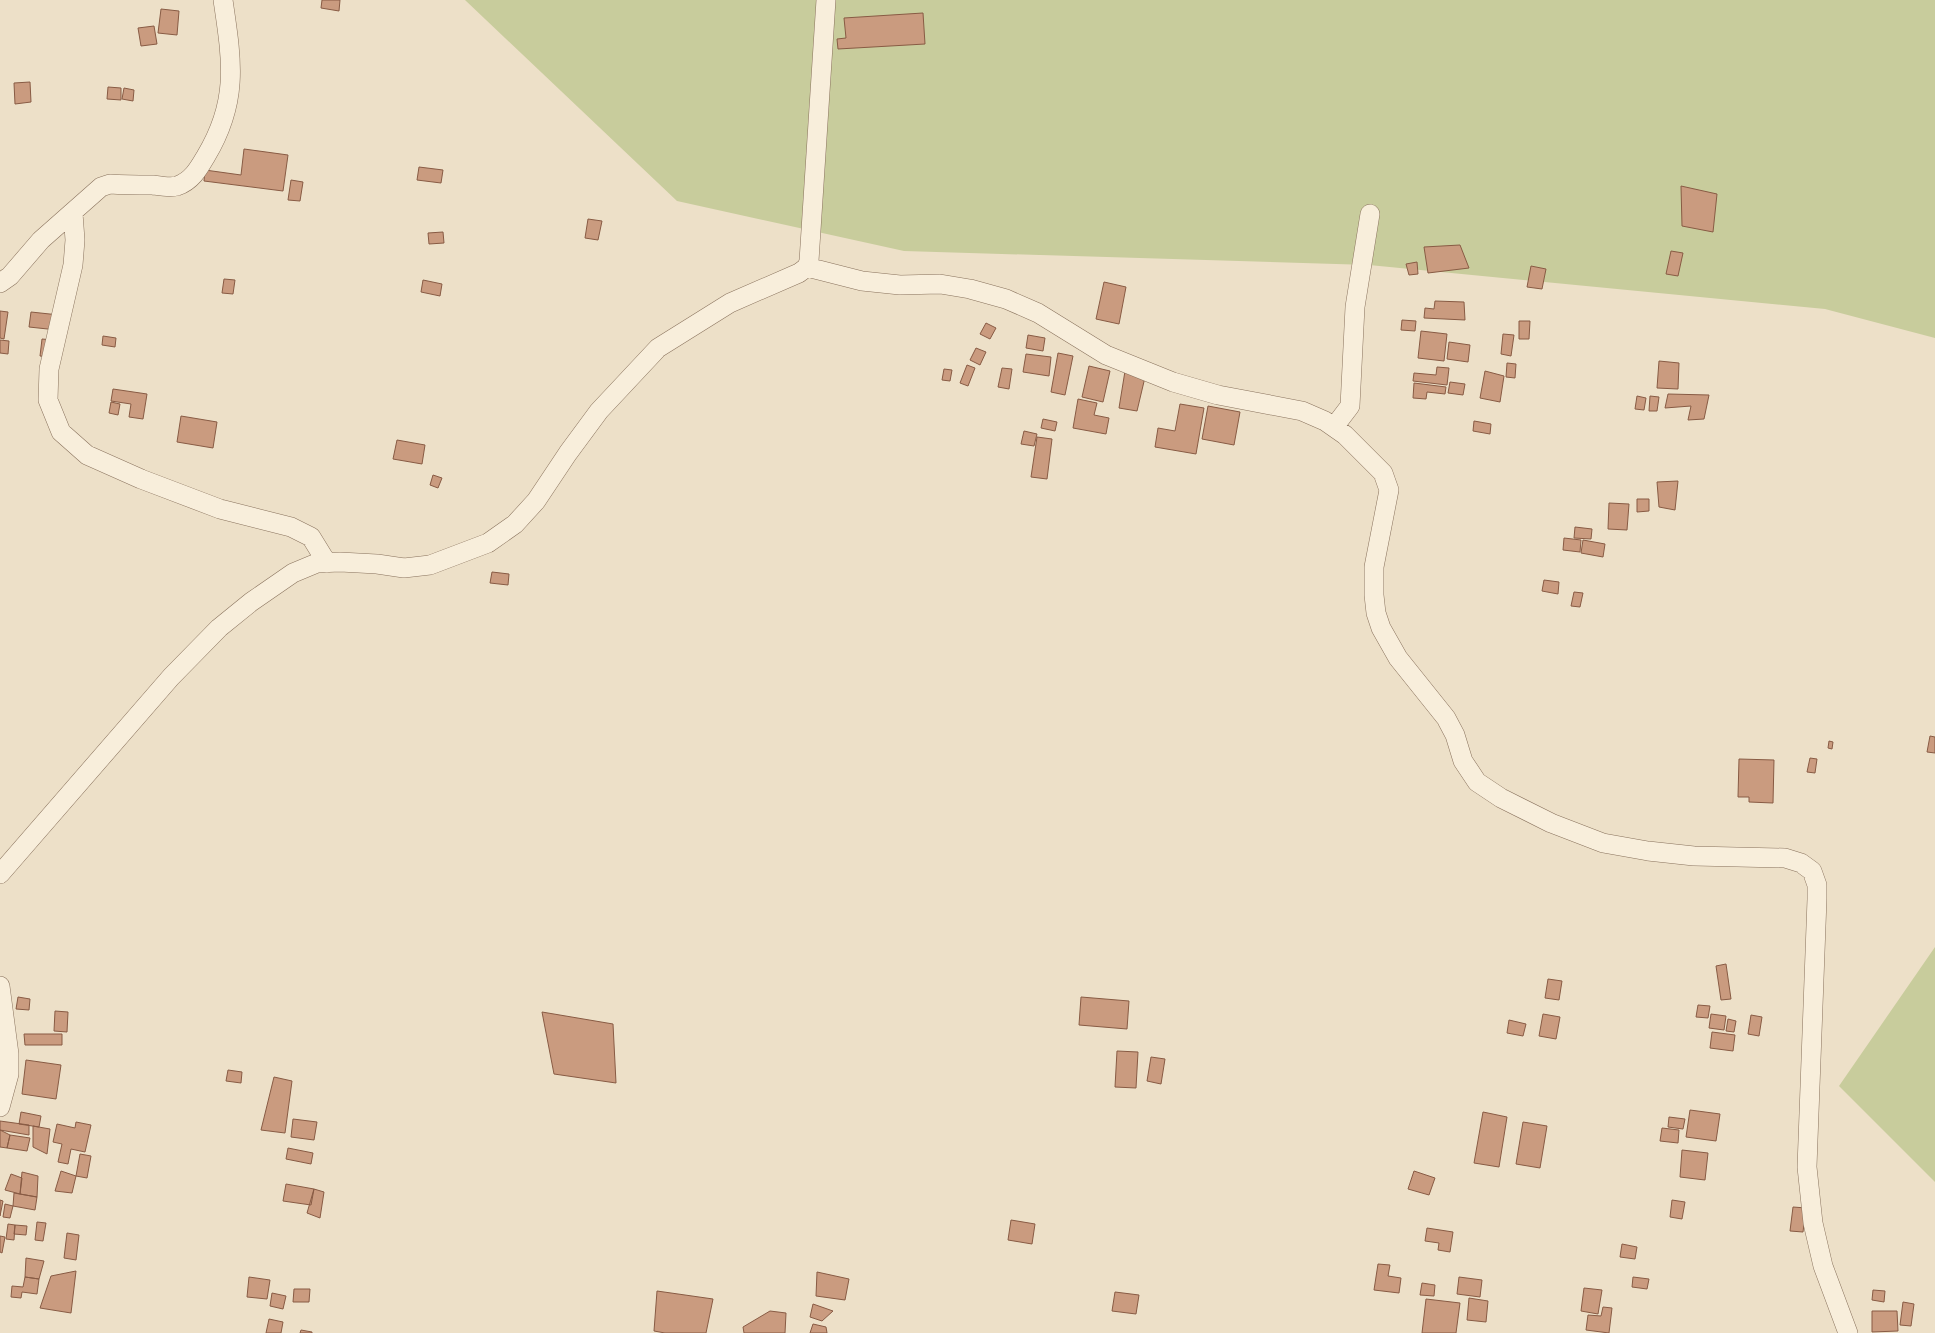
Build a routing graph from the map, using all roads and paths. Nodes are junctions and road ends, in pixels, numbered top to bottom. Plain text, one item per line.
1 (222, 0) edge
2 (826, 0) edge
3 (72, 213) junction
4 (1370, 214) dead end
5 (807, 267) junction
6 (0, 283) edge
7 (1334, 428) junction
8 (327, 563) junction
9 (0, 874) edge
10 (0, 986) edge
11 (0, 1107) edge
12 (1848, 1333) edge

1 - 3 street
2 - 5 street
3 - 6 street
3 - 8 street
4 - 7 street
5 - 7 street
5 - 8 street
7 - 12 street
8 - 9 street
10 - 11 street

